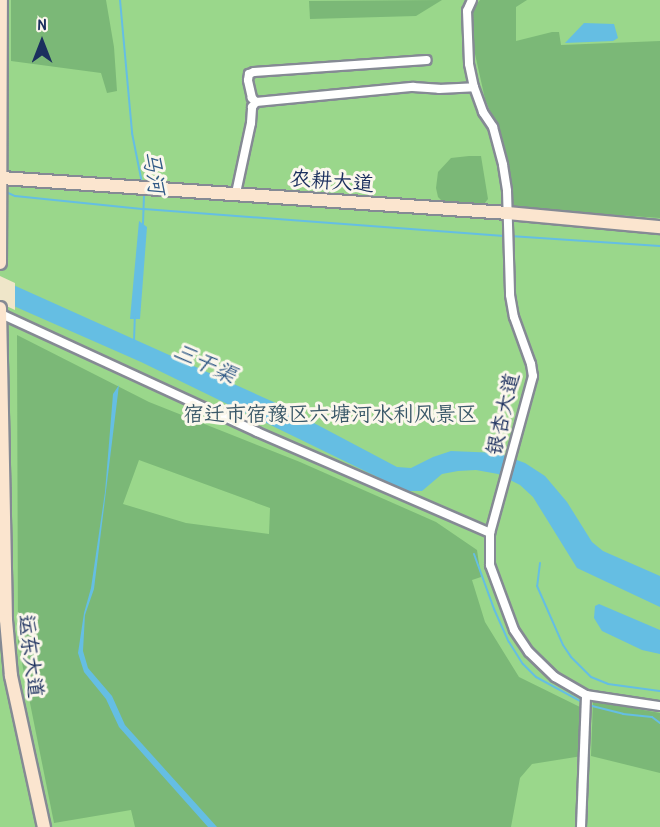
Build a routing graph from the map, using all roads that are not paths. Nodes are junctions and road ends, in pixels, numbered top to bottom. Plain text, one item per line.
1 (1, 0) edge
2 (472, 0) edge
3 (427, 60) dead end
4 (474, 87) junction
5 (256, 102) junction
6 (1, 178) edge
7 (236, 193) junction
8 (508, 213) junction
9 (660, 227) edge
10 (0, 263) edge
11 (0, 308) edge
12 (0, 313) edge
13 (490, 533) junction
14 (0, 620) edge
15 (586, 695) junction
16 (660, 706) edge
17 (38, 827) edge
18 (44, 827) edge
19 (581, 827) edge

1 - 6 main road
2 - 4 street, 银杏大道
3 - 5 street
4 - 5 street
4 - 8 street, 银杏大道
5 - 7 street
6 - 7 main road, 农耕大道
6 - 10 main road
7 - 8 main road, 农耕大道
8 - 9 main road, 农耕大道
8 - 13 street, 银杏大道
11 - 12 main road, 运东大道
12 - 13 street
12 - 18 main road, 运东大道
13 - 15 street, 银杏大道
14 - 17 main road, 运东大道
15 - 16 street, 银杏大道
15 - 19 street

